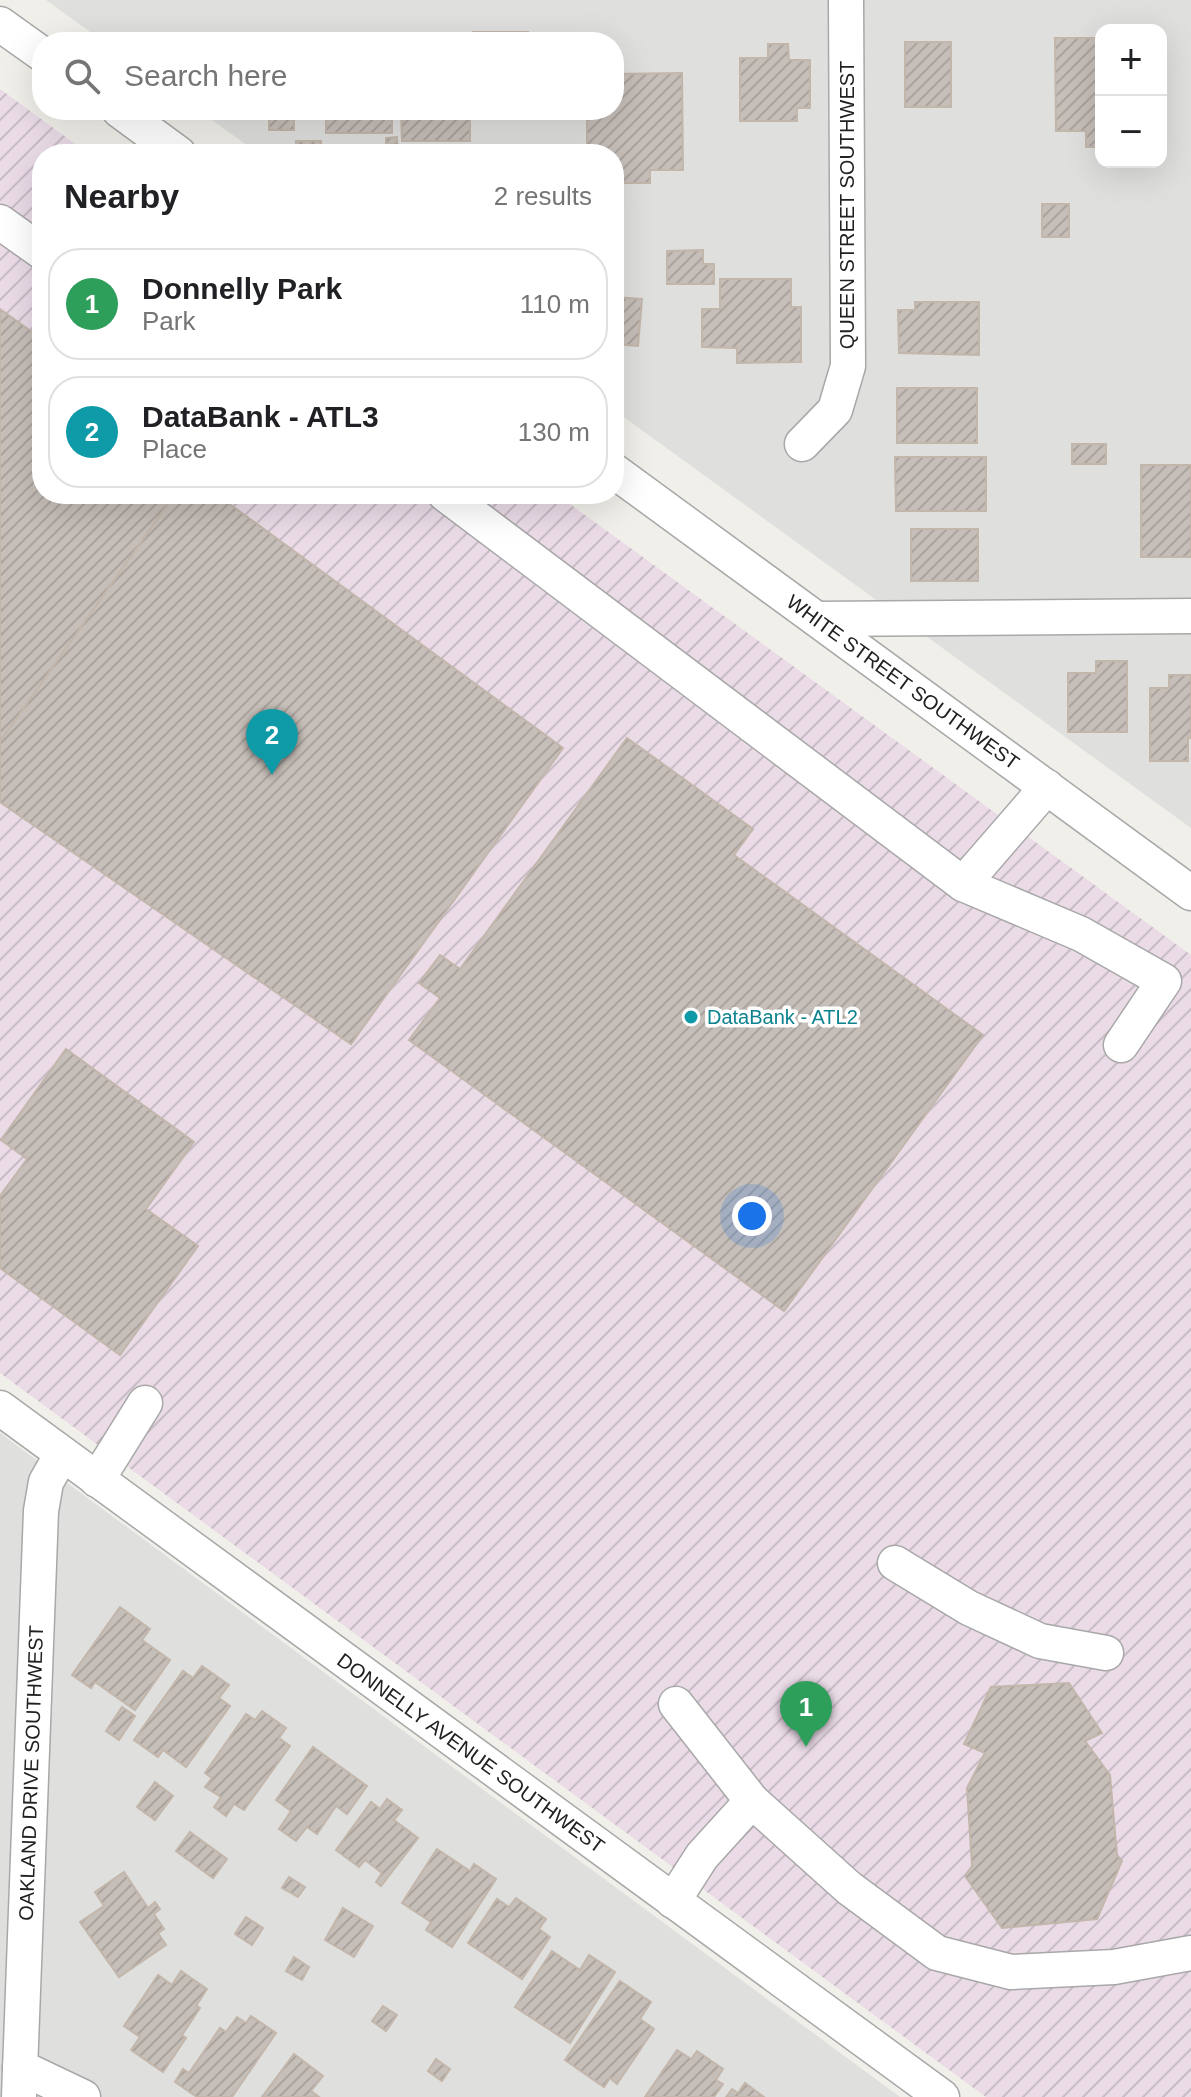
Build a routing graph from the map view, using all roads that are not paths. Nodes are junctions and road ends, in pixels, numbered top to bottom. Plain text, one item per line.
1 (846, 0) edge
2 (0, 24) edge
3 (32, 47) edge
4 (133, 120) edge
5 (165, 144) edge
6 (0, 222) edge
7 (32, 245) edge
8 (802, 444) dead end
9 (624, 478) edge
10 (458, 504) edge
11 (1191, 616) edge
12 (817, 619) junction
13 (1047, 787) junction
14 (963, 884) junction
15 (1191, 893) edge
16 (1121, 1045) dead end
17 (145, 1403) dead end
18 (0, 1408) edge
19 (14, 1429) edge
20 (62, 1454) junction
21 (97, 1480) junction
22 (895, 1563) dead end
23 (1106, 1653) dead end
24 (676, 1704) dead end
25 (752, 1801) junction
26 (673, 1901) junction
27 (1191, 1953) edge
28 (19, 2082) edge
29 (83, 2097) edge
30 (942, 2097) edge

1 - 8 street, QUEEN STREET SOUTHWEST
2 - 3 street
4 - 5 street
6 - 7 street
9 - 12 street, WHITE STREET SOUTHWEST
10 - 14 street
11 - 12 street
12 - 13 street, WHITE STREET SOUTHWEST
13 - 14 street
13 - 15 street, WHITE STREET SOUTHWEST
14 - 16 street
17 - 21 street
18 - 19 street, DONNELLY AVENUE SOUTHWEST
19 - 20 street, DONNELLY AVENUE SOUTHWEST
20 - 21 street, DONNELLY AVENUE SOUTHWEST
20 - 28 street, OAKLAND DRIVE SOUTHWEST
21 - 26 street, DONNELLY AVENUE SOUTHWEST
22 - 23 street
24 - 25 street
25 - 26 street
25 - 27 street
26 - 30 street, DONNELLY AVENUE SOUTHWEST
28 - 29 street

